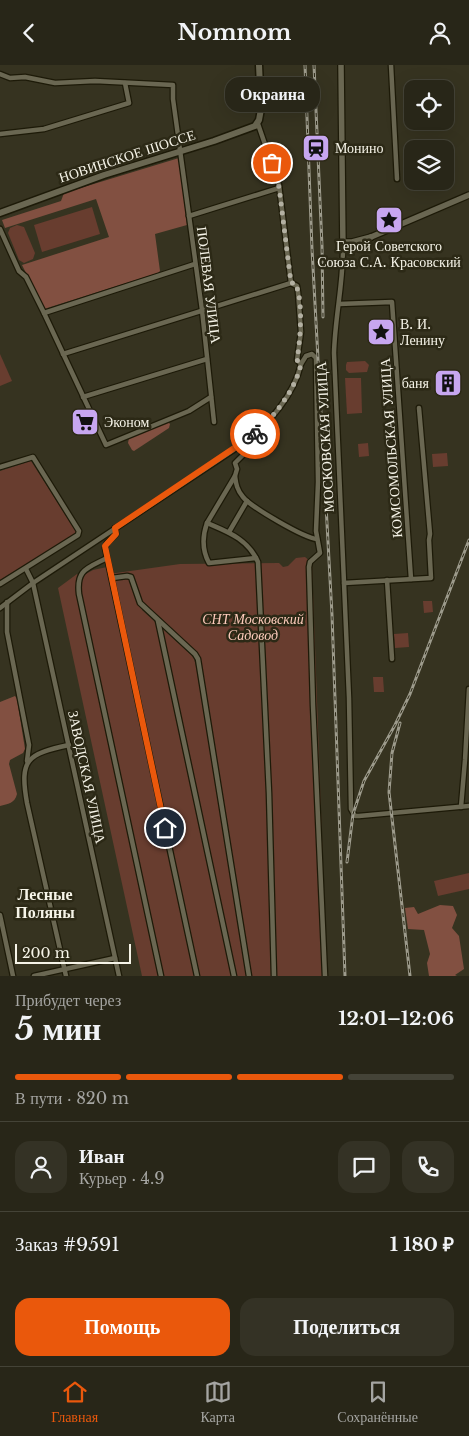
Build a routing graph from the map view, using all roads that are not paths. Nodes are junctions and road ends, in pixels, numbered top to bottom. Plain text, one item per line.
1 (259, 65) edge
2 (341, 65) edge
3 (391, 65) edge
4 (0, 74) edge
5 (125, 83) junction
6 (259, 124) junction
7 (0, 134) edge
8 (181, 151) junction
9 (397, 179) dead end
10 (279, 187) junction
11 (469, 195) edge
12 (0, 213) edge
13 (189, 216) junction
14 (0, 229) edge
15 (371, 237) junction
16 (342, 242) junction
17 (343, 249) junction
18 (195, 264) junction
19 (291, 283) junction
20 (339, 304) junction
21 (202, 310) junction
22 (44, 313) junction
23 (300, 342) junction
24 (64, 354) junction
25 (308, 355) junction
26 (207, 359) junction
27 (300, 362) junction
28 (83, 397) junction
29 (211, 397) junction
30 (419, 408) dead end
31 (214, 422) dead end
32 (252, 436) junction
33 (0, 467) edge
34 (235, 475) junction
35 (247, 501) junction
36 (207, 523) junction
37 (115, 528) junction
38 (229, 533) junction
39 (317, 539) junction
40 (256, 557) junction
41 (107, 558) junction
42 (26, 569) junction
43 (112, 578) junction
44 (411, 579) junction
45 (388, 580) junction
46 (34, 583) junction
47 (344, 583) junction
48 (0, 584) edge
49 (7, 602) junction
50 (0, 608) edge
51 (158, 621) junction
52 (392, 659) dead end
53 (469, 689) edge
54 (69, 745) junction
55 (26, 765) junction
56 (469, 806) edge
57 (461, 807) junction
58 (0, 915) edge
59 (116, 958) junction
60 (64, 969) junction
61 (13, 976) edge
62 (34, 976) edge
63 (66, 976) edge
64 (119, 976) edge
65 (161, 976) edge
66 (197, 976) edge
67 (234, 976) edge
68 (248, 976) edge
69 (274, 976) edge
70 (324, 976) edge

1 - 6 main road
2 - 16 street, МОСКОВСКАЯ УЛИЦА
3 - 9 street
4 - 5 street
5 - 7 street
5 - 8 street, ПОЛЕВАЯ УЛИЦА
6 - 8 main road, НОВИНСКОЕ ШОССЕ
6 - 10 street
8 - 12 main road, НОВИНСКОЕ ШОССЕ
8 - 13 street, ПОЛЕВАЯ УЛИЦА
10 - 13 street
10 - 19 street
11 - 15 street
13 - 18 street, ПОЛЕВАЯ УЛИЦА
14 - 22 street
15 - 16 street
15 - 17 street
16 - 17 street, МОСКОВСКАЯ УЛИЦА
17 - 20 street, МОСКОВСКАЯ УЛИЦА
18 - 21 street, ПОЛЕВАЯ УЛИЦА
18 - 22 street
19 - 21 street
19 - 23 street
20 - 44 street, КОМСОМОЛЬСКАЯ УЛИЦА
20 - 47 street, МОСКОВСКАЯ УЛИЦА
21 - 24 street
21 - 26 street, ПОЛЕВАЯ УЛИЦА
22 - 24 street
23 - 25 street
23 - 27 street
24 - 28 street
25 - 27 street
25 - 39 street
26 - 28 street
26 - 29 street, ПОЛЕВАЯ УЛИЦА
27 - 32 street
28 - 29 street
29 - 31 street, ПОЛЕВАЯ УЛИЦА
30 - 44 street
32 - 34 street
32 - 37 street
33 - 42 street
34 - 35 street
34 - 36 street
35 - 38 street
35 - 39 street
36 - 38 street
36 - 40 street
37 - 41 street
37 - 46 street
38 - 40 street
39 - 70 street
40 - 69 street
41 - 43 street
41 - 65 street
42 - 46 street, ЗАВОДСКАЯ УЛИЦА
42 - 48 street
43 - 51 street
43 - 66 street
44 - 45 street
45 - 47 street
45 - 52 street
46 - 49 street
46 - 54 street, ЗАВОДСКАЯ УЛИЦА
47 - 57 street, МОСКОВСКАЯ УЛИЦА
49 - 50 street
49 - 55 street
51 - 67 street
51 - 68 street
53 - 57 street
54 - 55 street
54 - 59 street, ЗАВОДСКАЯ УЛИЦА
55 - 60 street
56 - 57 street
58 - 61 street
59 - 60 street
59 - 64 street, ЗАВОДСКАЯ УЛИЦА
60 - 62 street
60 - 63 street

